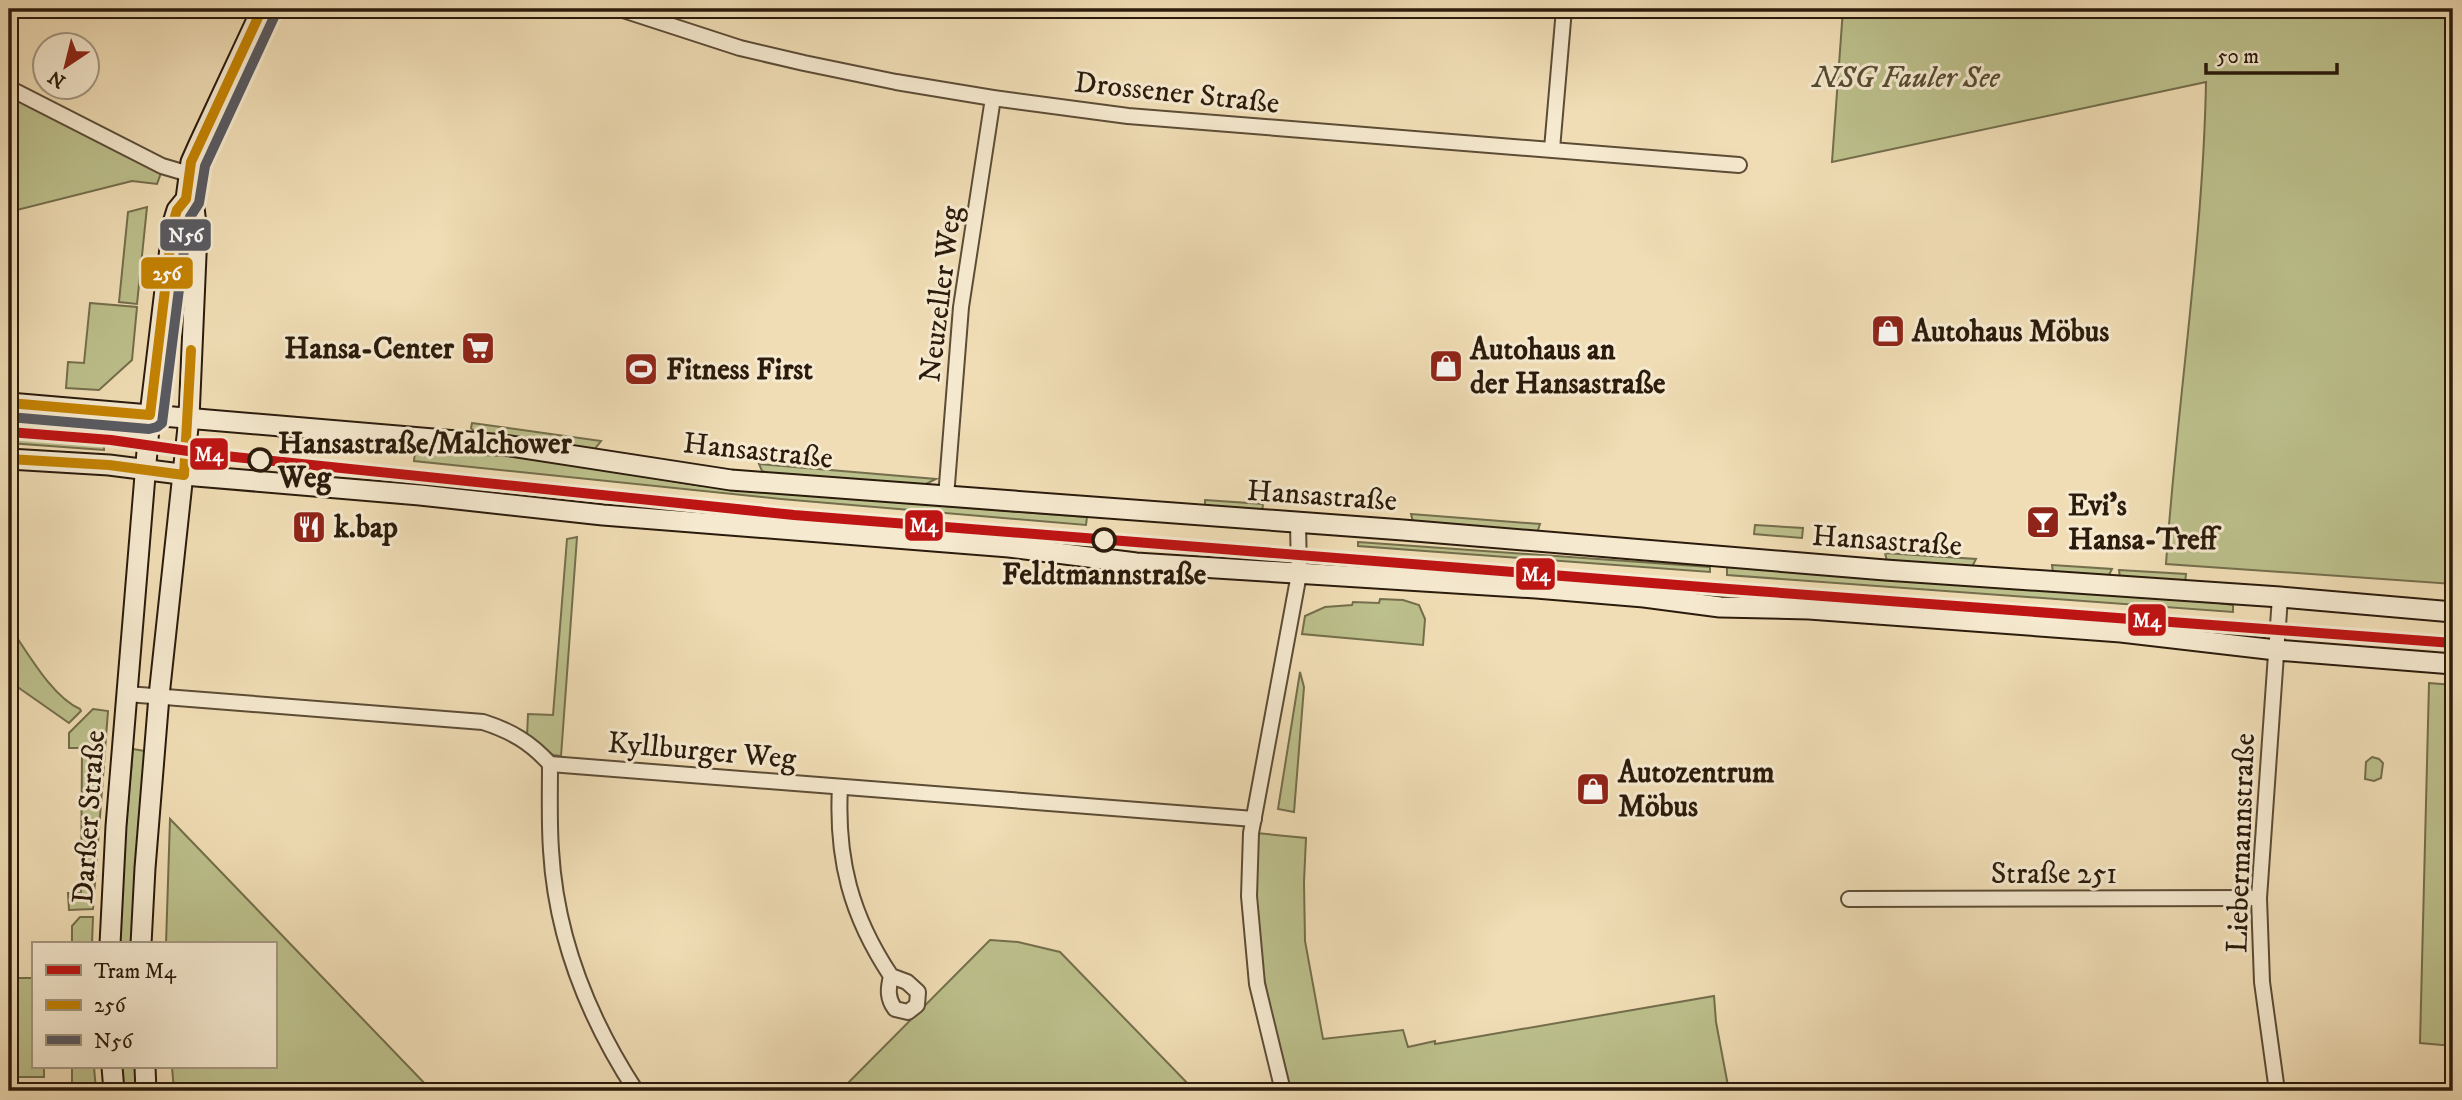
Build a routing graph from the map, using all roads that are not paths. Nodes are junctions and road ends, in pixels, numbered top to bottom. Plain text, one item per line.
1 (262, 9) edge
2 (620, 9) edge
3 (1564, 9) edge
4 (9, 88) edge
5 (993, 98) junction
6 (1552, 149) junction
7 (1739, 165) dead end
8 (189, 174) junction
9 (186, 199) junction
10 (9, 403) edge
11 (149, 415) junction
12 (188, 418) junction
13 (9, 459) edge
14 (145, 470) junction
15 (184, 475) junction
16 (946, 497) junction
17 (1298, 522) junction
18 (1299, 574) junction
19 (2280, 597) junction
20 (2453, 612) edge
21 (2276, 650) junction
22 (2453, 664) edge
23 (127, 694) junction
24 (159, 696) junction
25 (550, 764) junction
26 (840, 787) junction
27 (1254, 819) junction
28 (2259, 898) junction
29 (1849, 900) dead end
30 (110, 942) edge
31 (142, 942) edge
32 (891, 976) dead end
33 (112, 1068) edge
34 (145, 1068) edge
35 (114, 1091) edge
36 (146, 1091) edge
37 (636, 1091) edge
38 (1283, 1091) edge
39 (2277, 1091) edge

1 - 8 main road
2 - 5 street, Drossener Straße
3 - 6 street
4 - 8 street
5 - 6 street, Drossener Straße
5 - 16 street, Neuzeller Weg
6 - 7 street, Drossener Straße
8 - 9 main road
9 - 11 main road, Darßer Straße
9 - 12 main road, Darßer Straße
10 - 11 main road, Hansastraße
11 - 12 main road, Hansastraße
11 - 14 main road, Darßer Straße
12 - 15 main road, Darßer Straße
12 - 16 main road, Hansastraße
13 - 14 main road
14 - 15 main road
14 - 23 main road, Darßer Straße
15 - 18 main road
15 - 24 main road, Darßer Straße
16 - 17 main road, Hansastraße
17 - 18 street
17 - 19 main road, Hansastraße
18 - 21 main road
18 - 27 street
19 - 20 main road, Hansastraße
19 - 21 street, Liebermannstraße
21 - 22 main road
21 - 28 street, Liebermannstraße
23 - 24 street, Darßer Straße
23 - 30 main road, Darßer Straße
24 - 25 street
24 - 31 main road, Darßer Straße
25 - 26 street, Kyllburger Weg
25 - 37 street
26 - 27 street, Kyllburger Weg
26 - 32 street
27 - 38 street
28 - 29 street, Straße 251
28 - 39 street, Liebermannstraße
33 - 35 main road
34 - 36 main road

